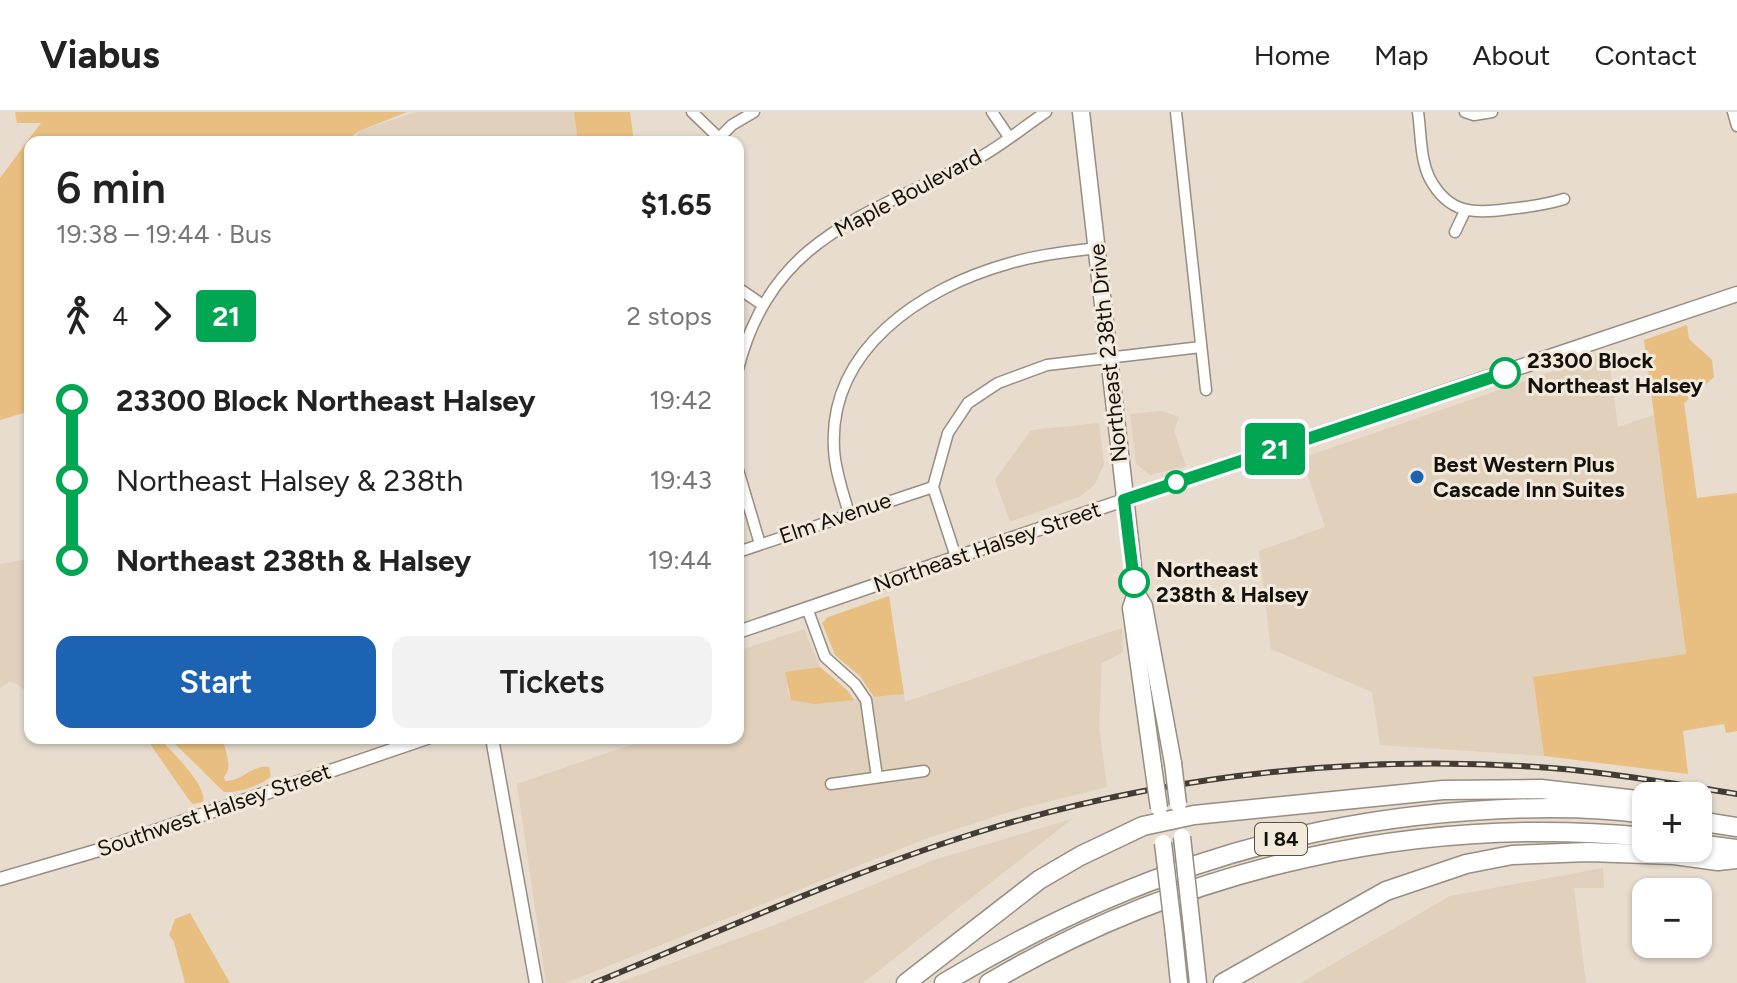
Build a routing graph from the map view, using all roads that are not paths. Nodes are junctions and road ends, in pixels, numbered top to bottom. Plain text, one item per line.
1 (692, 112) edge
2 (754, 112) edge
3 (992, 112) edge
4 (1046, 112) edge
5 (1081, 112) edge
6 (1176, 112) edge
7 (1418, 112) edge
8 (1465, 112) edge
9 (1492, 112) edge
10 (1733, 112) edge
11 (1737, 126) edge
12 (713, 136) edge
13 (721, 136) edge
14 (1009, 137) junction
15 (1564, 199) dead end
16 (1465, 211) junction
17 (1455, 232) dead end
18 (1097, 248) junction
19 (744, 292) edge
20 (1737, 294) edge
21 (763, 305) junction
22 (1201, 347) junction
23 (744, 349) edge
24 (1108, 357) junction
25 (1206, 390) dead end
26 (933, 487) junction
27 (744, 490) edge
28 (1124, 500) junction
29 (849, 514) junction
30 (760, 544) junction
31 (744, 550) edge
32 (956, 557) junction
33 (1136, 593) junction
34 (807, 608) junction
35 (744, 630) edge
36 (409, 744) edge
37 (493, 744) edge
38 (924, 771) dead end
39 (877, 777) junction
40 (831, 784) dead end
41 (1632, 799) edge
42 (1632, 813) edge
43 (1160, 815) junction
44 (1180, 820) junction
45 (1712, 823) edge
46 (1737, 827) edge
47 (1632, 836) edge
48 (1712, 846) edge
49 (1737, 849) edge
50 (1737, 859) edge
51 (0, 879) edge
52 (536, 983) edge
53 (906, 983) edge
54 (944, 983) edge
55 (989, 983) edge
56 (1179, 983) edge
57 (1198, 983) edge
58 (1223, 983) edge

1 - 12 street
2 - 13 street
3 - 14 street
4 - 14 street, Maple Boulevard
5 - 18 highway, Northeast 238th Drive
6 - 22 street
7 - 16 street
8 - 9 street
10 - 11 street
14 - 21 street, Maple Boulevard
15 - 16 street
16 - 17 street
18 - 24 highway, Northeast 238th Drive
18 - 29 street
19 - 21 street
20 - 28 main road, Northeast Halsey Street
21 - 23 street, Maple Boulevard
22 - 24 street
22 - 25 street
24 - 26 street
24 - 28 highway, Northeast 238th Drive
26 - 29 street, Elm Avenue
26 - 32 street
27 - 30 street
28 - 32 street, Northeast Halsey Street
28 - 33 highway, Northeast 238th Drive
29 - 30 street, Elm Avenue
30 - 31 street, Elm Avenue
32 - 34 street, Northeast Halsey Street
33 - 43 highway, Northeast 238th Drive, bridge
33 - 44 highway, Northeast 238th Drive, bridge
34 - 35 street, Northeast Halsey Street
34 - 39 street
36 - 51 street, Southwest Halsey Street
37 - 52 street
38 - 39 street
39 - 40 street
41 - 44 highway
42 - 54 highway, I 84
43 - 44 highway
43 - 53 highway
43 - 56 highway, Northeast 238th Drive, bridge
44 - 57 highway, Northeast 238th Drive, bridge
45 - 46 highway
47 - 55 highway, I 84
48 - 49 highway
50 - 58 highway

